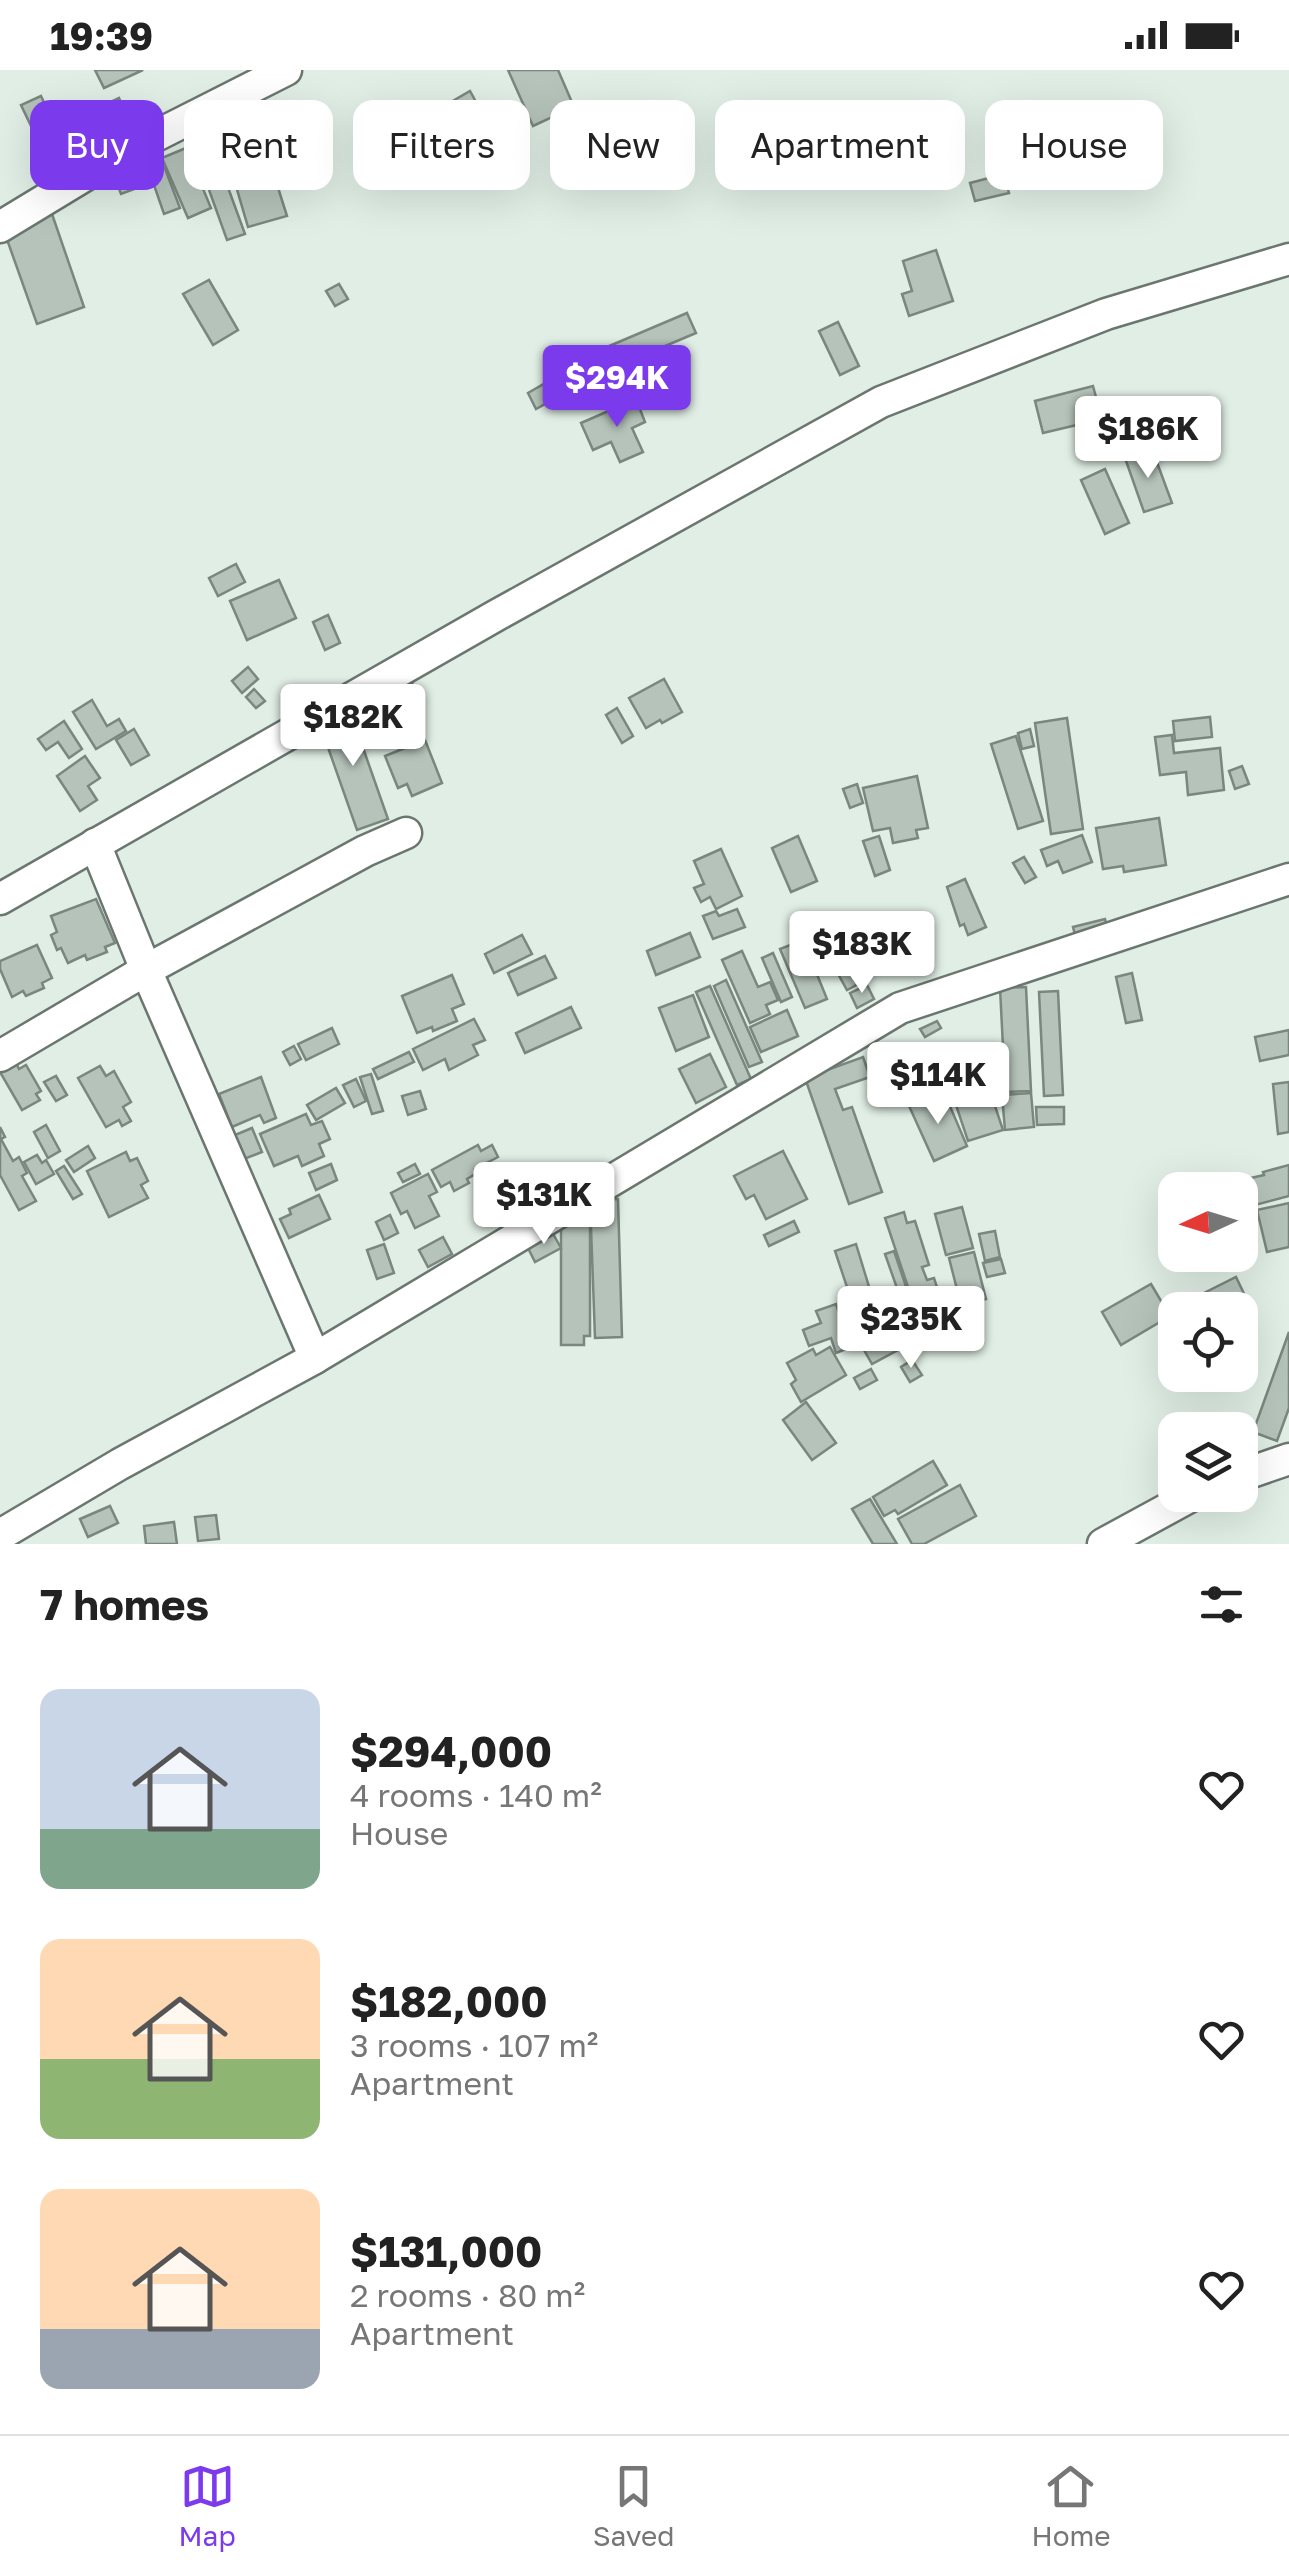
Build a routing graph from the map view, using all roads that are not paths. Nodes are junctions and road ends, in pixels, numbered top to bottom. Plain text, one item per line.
1 (286, 70) edge
2 (0, 226) edge
3 (1289, 260) edge
4 (406, 832) dead end
5 (95, 844) junction
6 (1289, 879) edge
7 (0, 899) edge
8 (146, 970) junction
9 (0, 1056) edge
10 (315, 1358) junction
11 (1289, 1459) edge
12 (1258, 1470) edge
13 (1162, 1512) edge
14 (0, 1535) edge
15 (1103, 1544) edge

1 - 2 street
3 - 5 street
4 - 8 street
5 - 7 street
5 - 8 street
6 - 10 street
8 - 9 street
8 - 10 street
10 - 14 street
11 - 12 street
13 - 15 street

